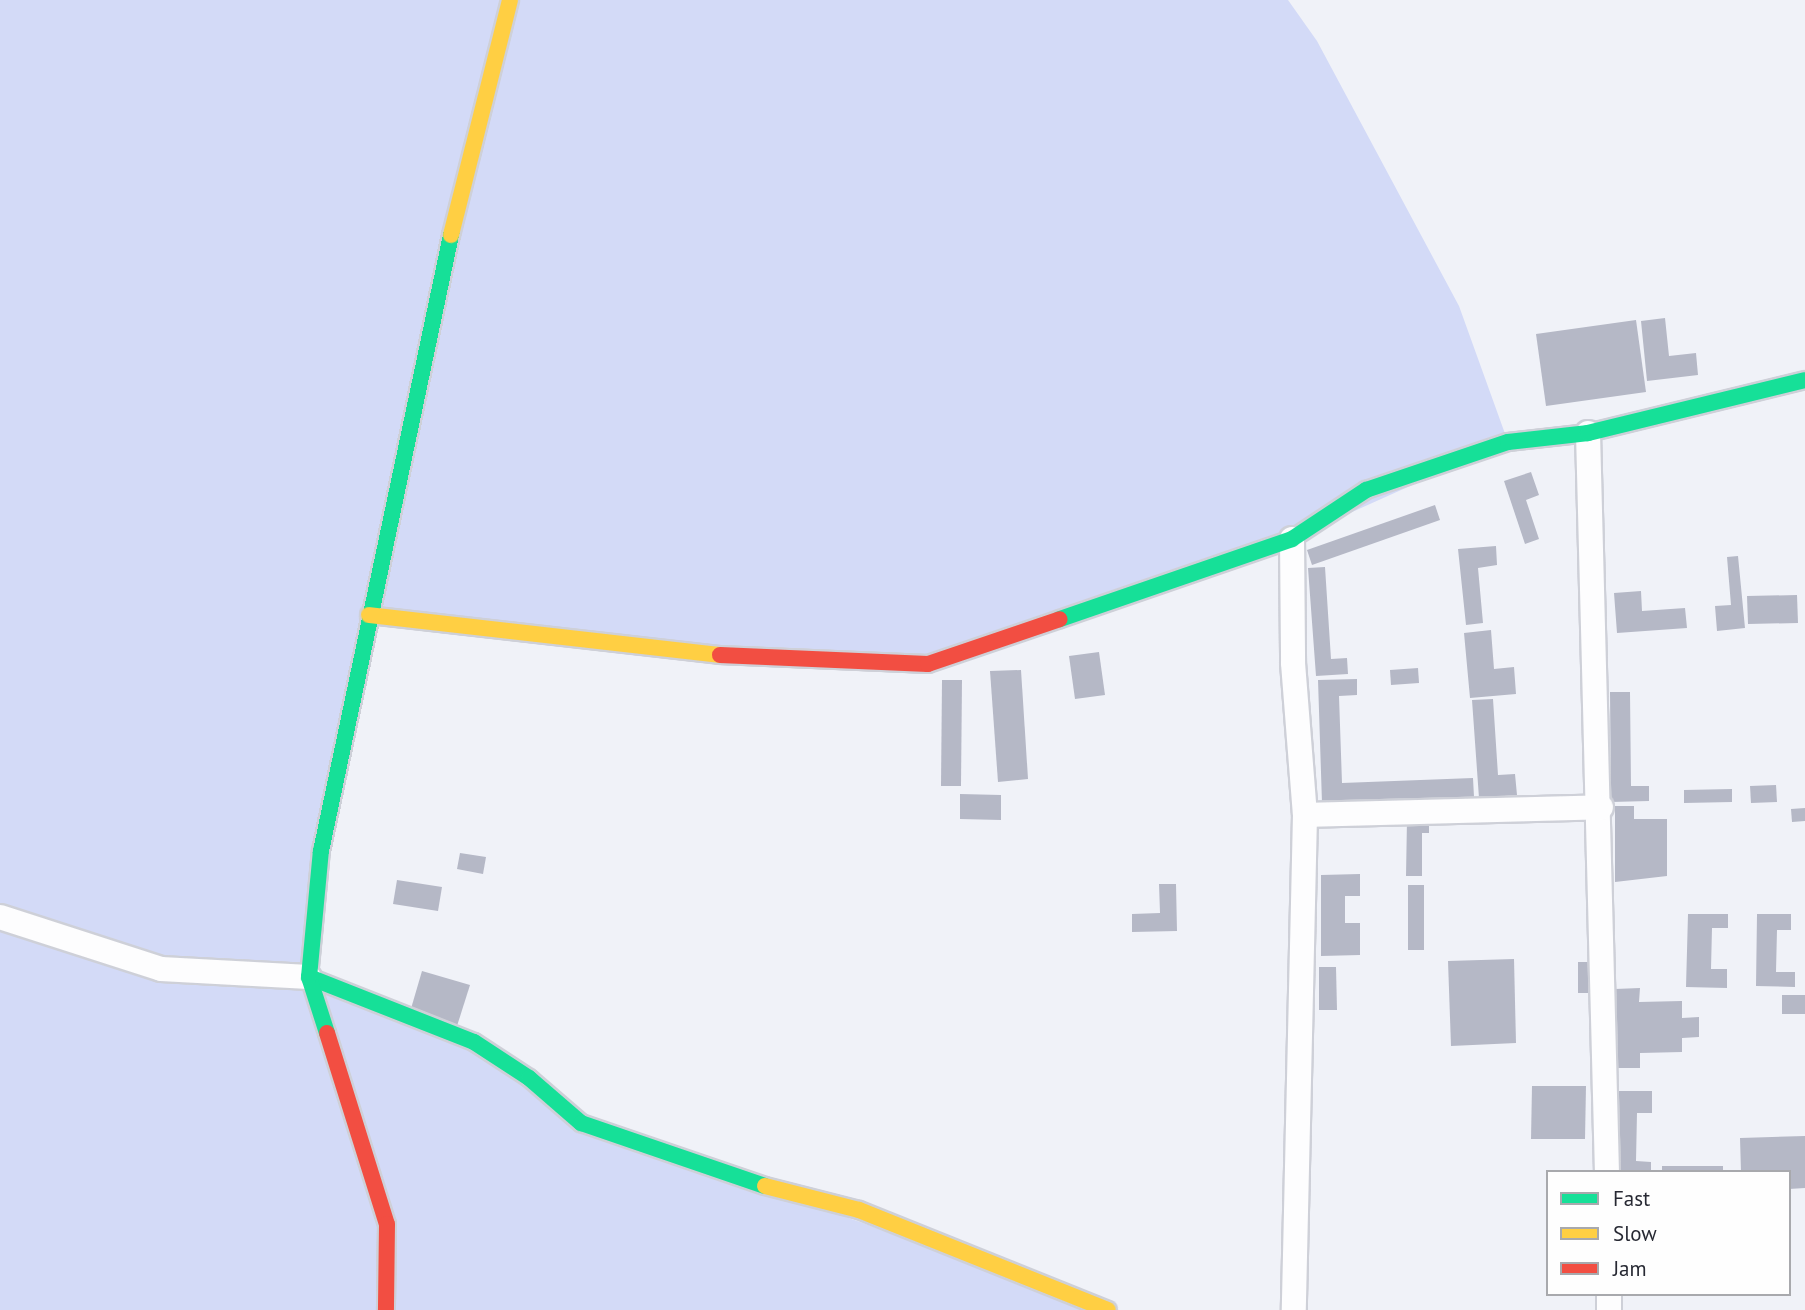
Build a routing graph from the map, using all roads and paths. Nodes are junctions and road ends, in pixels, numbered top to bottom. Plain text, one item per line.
1 (510, 0) edge
2 (1805, 380) edge
3 (1588, 433) junction
4 (1292, 539) junction
5 (369, 615) junction
6 (1601, 807) junction
7 (1305, 815) junction
8 (0, 917) edge
9 (309, 977) junction
10 (1607, 1170) edge
11 (386, 1310) edge
12 (1108, 1310) edge
13 (1294, 1310) edge

1 - 5 street
2 - 3 street
3 - 4 street
3 - 6 street
4 - 5 street
4 - 7 street
5 - 9 street
6 - 7 street
6 - 10 street
7 - 13 street
8 - 9 street
9 - 11 street
9 - 12 street

